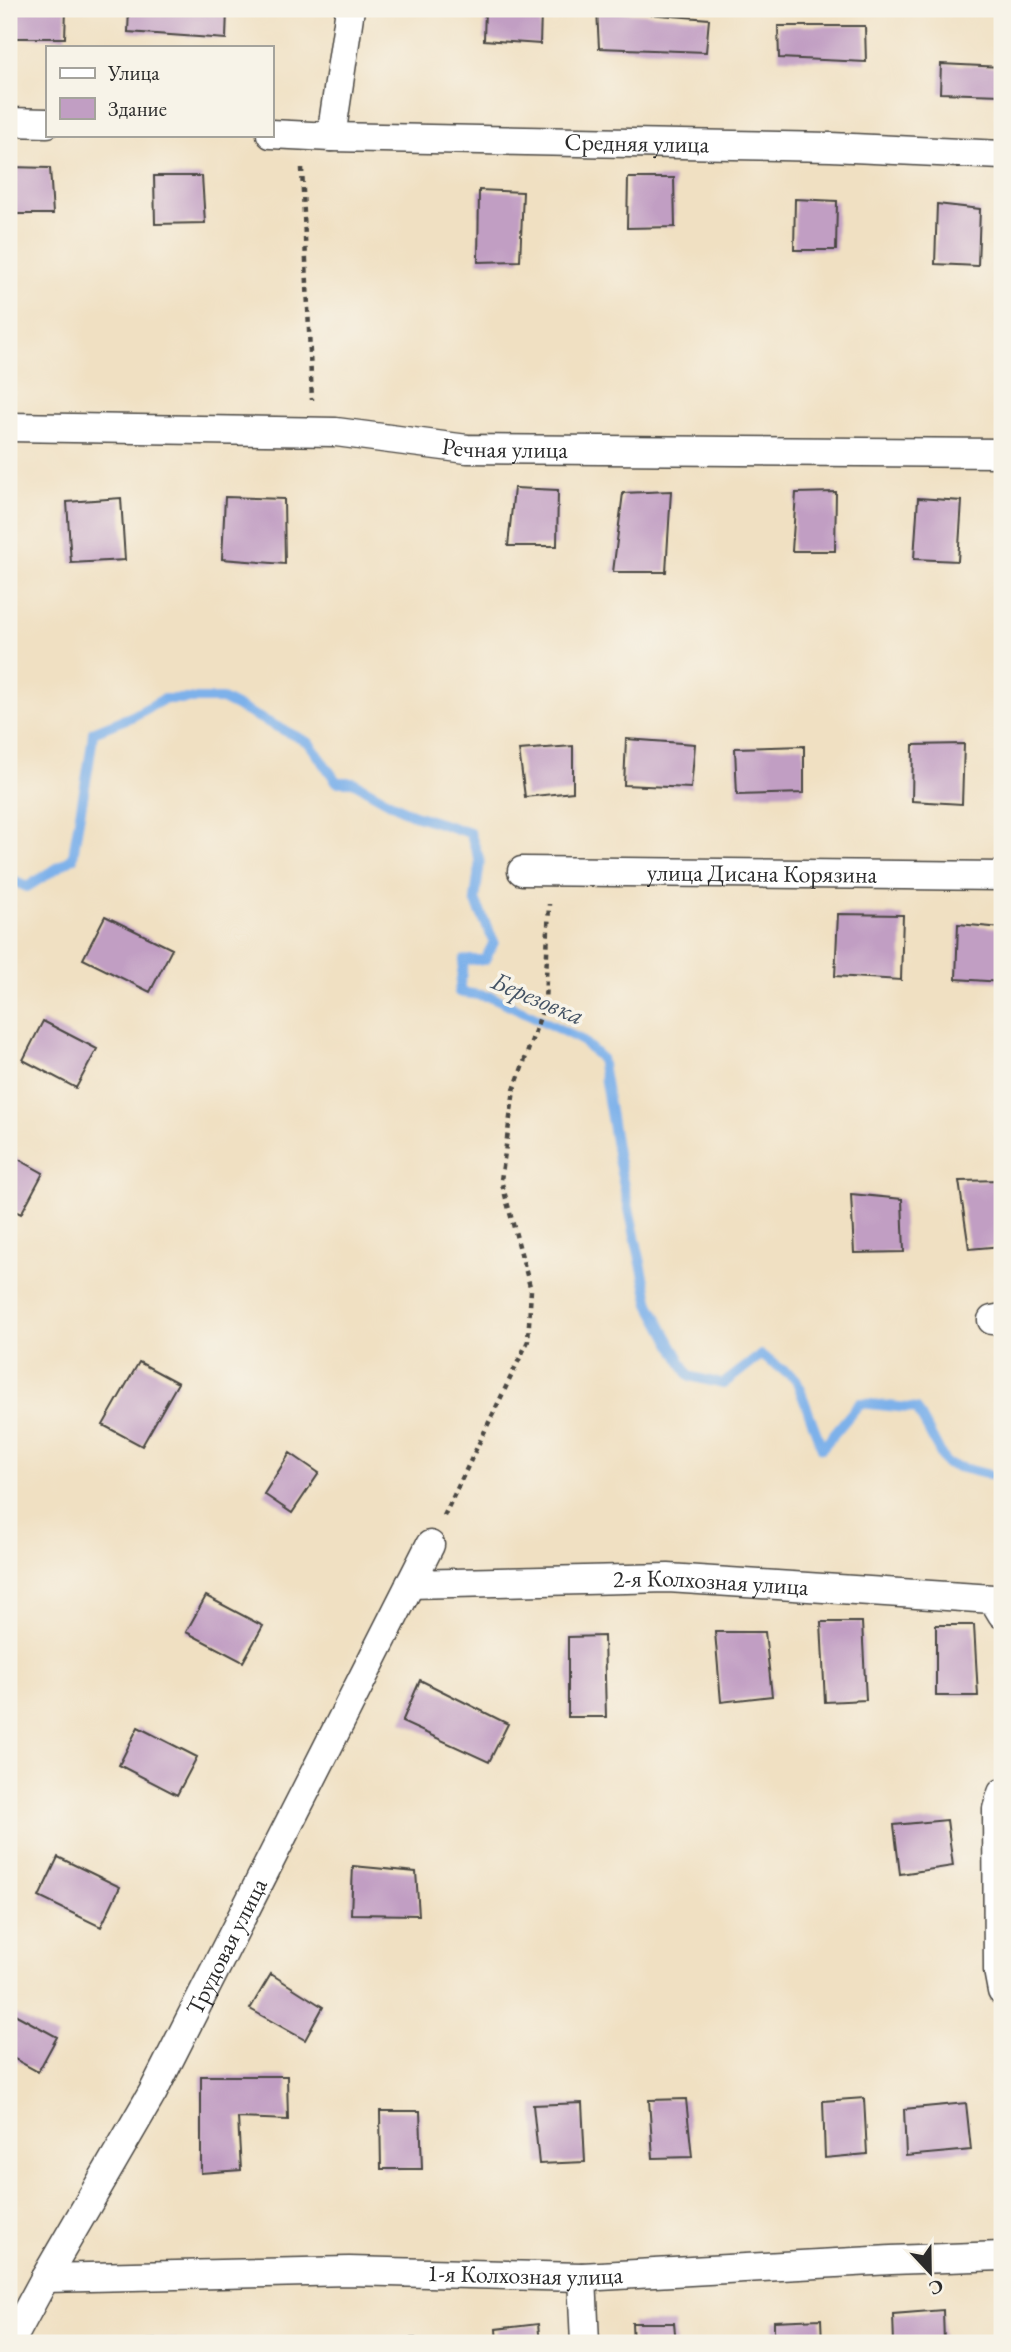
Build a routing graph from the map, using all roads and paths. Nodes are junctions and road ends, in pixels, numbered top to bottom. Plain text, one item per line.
1 (350, 9) edge
2 (9, 122) edge
3 (46, 124) edge
4 (273, 134) edge
5 (300, 135) junction
6 (331, 137) junction
7 (1002, 155) edge
8 (9, 426) edge
9 (314, 432) junction
10 (1002, 453) edge
11 (536, 871) joint
12 (1002, 876) edge
13 (430, 1545) joint
14 (410, 1584) junction
15 (1002, 1614) edge
16 (1002, 1793) edge
17 (1002, 1991) edge
18 (1002, 2256) edge
19 (582, 2277) junction
20 (45, 2278) junction
21 (10, 2343) edge
22 (585, 2343) edge

1 - 6 street
2 - 3 street
4 - 5 street, Средняя улица
5 - 6 street, Средняя улица
5 - 9 path
6 - 7 street, Средняя улица
8 - 9 street, Речная улица
9 - 10 street, Речная улица
11 - 12 street, улица Дисана Корязина
11 - 13 path
13 - 14 street, Трудовая улица
14 - 15 street, 2-я Колхозная улица
14 - 20 street, Трудовая улица
16 - 17 street
18 - 19 street, 1-я Колхозная улица
19 - 20 street, 1-я Колхозная улица
19 - 22 street
20 - 21 street, Трудовая улица

